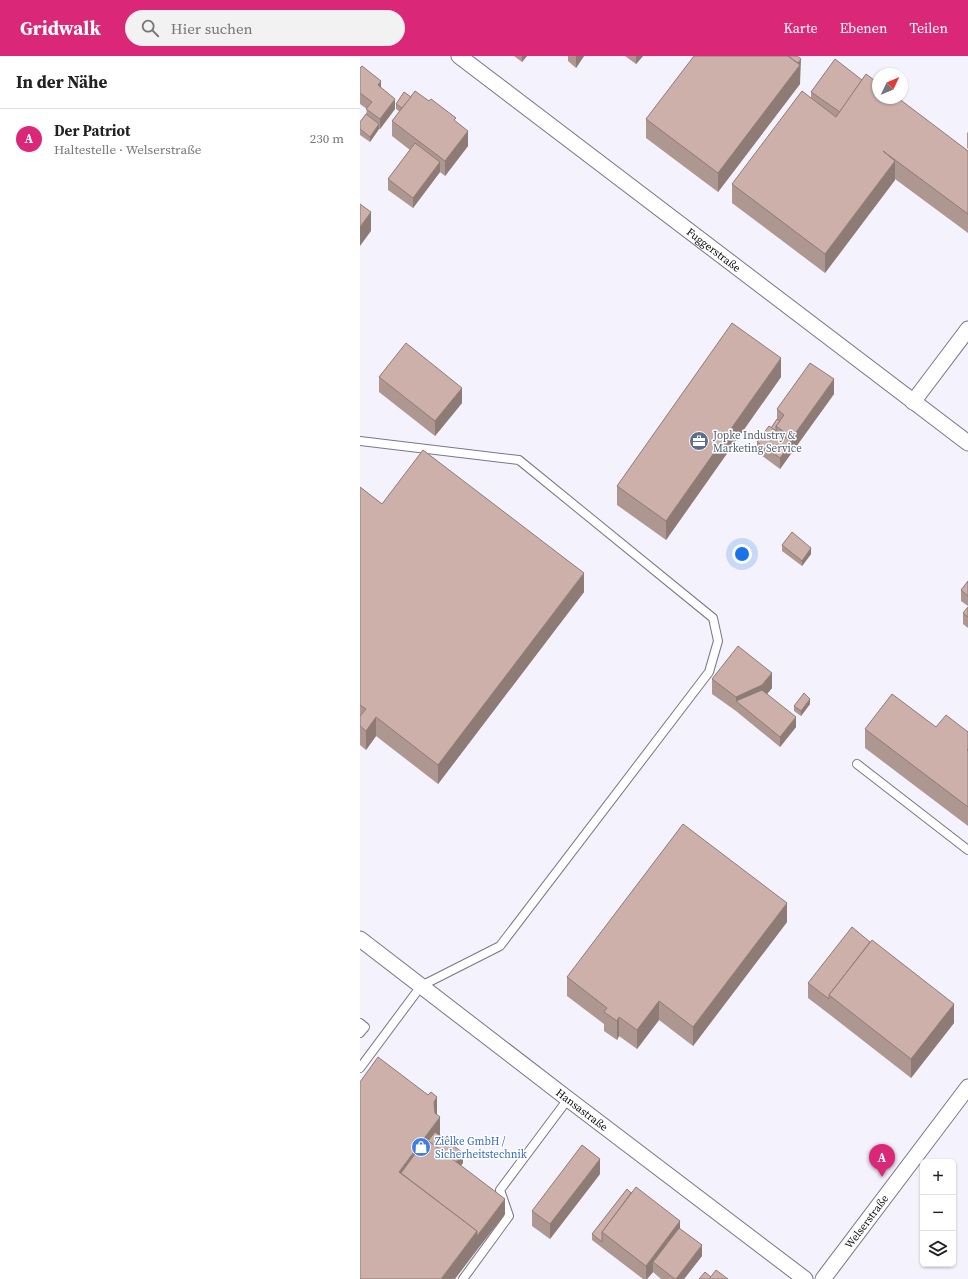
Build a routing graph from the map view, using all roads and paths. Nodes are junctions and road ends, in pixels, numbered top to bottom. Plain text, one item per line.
1 (459, 56) edge
2 (968, 328) edge
3 (913, 402) junction
4 (360, 441) edge
5 (968, 443) edge
6 (857, 764) dead end
7 (968, 850) edge
8 (360, 939) edge
9 (421, 986) junction
10 (360, 1023) edge
11 (360, 1033) edge
12 (360, 1068) edge
13 (968, 1087) edge
14 (568, 1099) junction
15 (463, 1279) edge
16 (805, 1279) edge
17 (823, 1279) edge

1 - 3 street, Fuggerstraße
2 - 3 street
3 - 5 street, Fuggerstraße
4 - 9 lane
6 - 7 lane
8 - 9 street, Hansastraße
9 - 12 lane
9 - 14 street, Hansastraße
10 - 11 lane
13 - 17 street, Welserstraße
14 - 15 lane
14 - 16 street, Hansastraße

